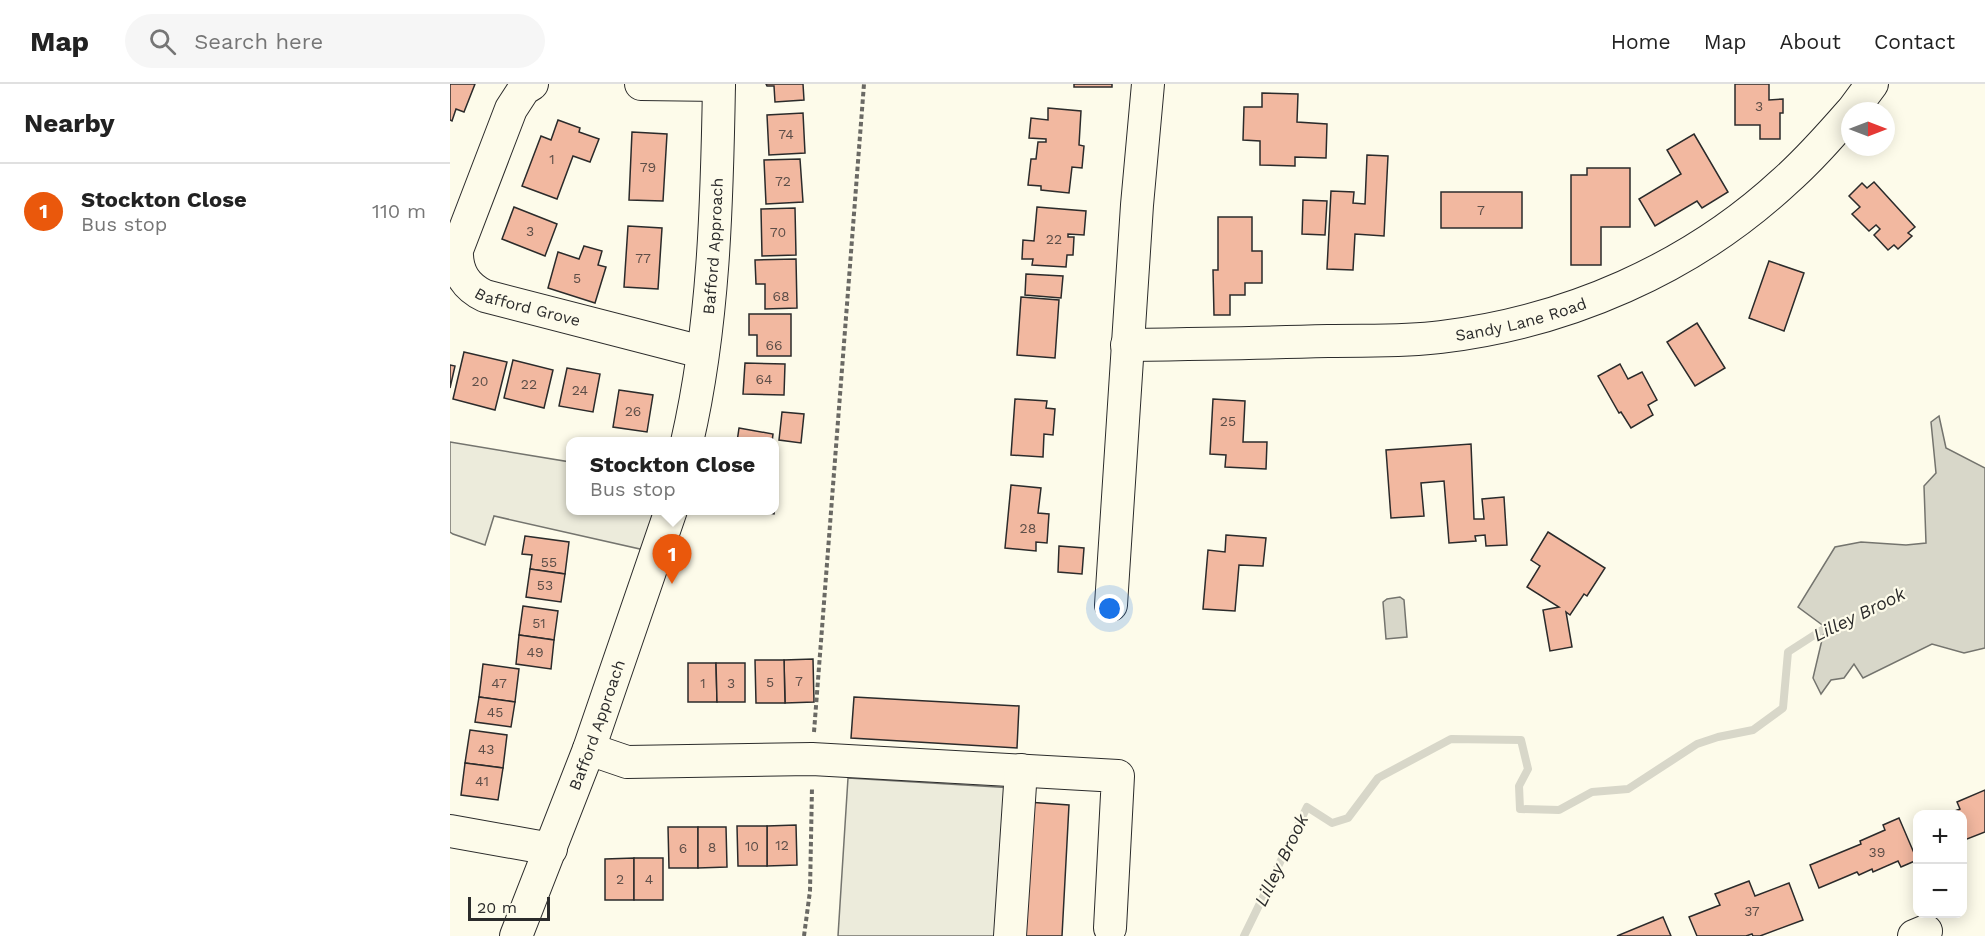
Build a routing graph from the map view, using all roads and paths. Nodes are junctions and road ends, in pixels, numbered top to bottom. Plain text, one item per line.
1 (532, 84) edge
2 (642, 84) edge
3 (864, 84) edge
4 (1148, 84) edge
5 (1872, 84) edge
6 (719, 85) edge
7 (1858, 102) edge
8 (1841, 123) edge
9 (1127, 345) junction
10 (702, 352) junction
11 (688, 437) edge
12 (667, 525) edge
13 (1111, 605) dead end
14 (589, 749) junction
15 (812, 759) junction
16 (1021, 771) junction
17 (450, 831) edge
18 (551, 849) junction
19 (1110, 928) dead end
20 (516, 936) edge
21 (804, 936) edge
22 (1010, 936) edge

1 - 10 street, Bafford Grove
2 - 6 street
3 - 15 path
4 - 9 street
5 - 7 street, Sandy Lane Road
6 - 10 street, Bafford Approach
8 - 9 street, Sandy Lane Road
9 - 13 street
10 - 11 street, Bafford Approach
12 - 14 street, Bafford Approach
14 - 15 street
14 - 18 street, Bafford Approach
15 - 16 street
15 - 21 path
16 - 19 street
16 - 22 street
17 - 18 street
18 - 20 street, Bafford Approach

